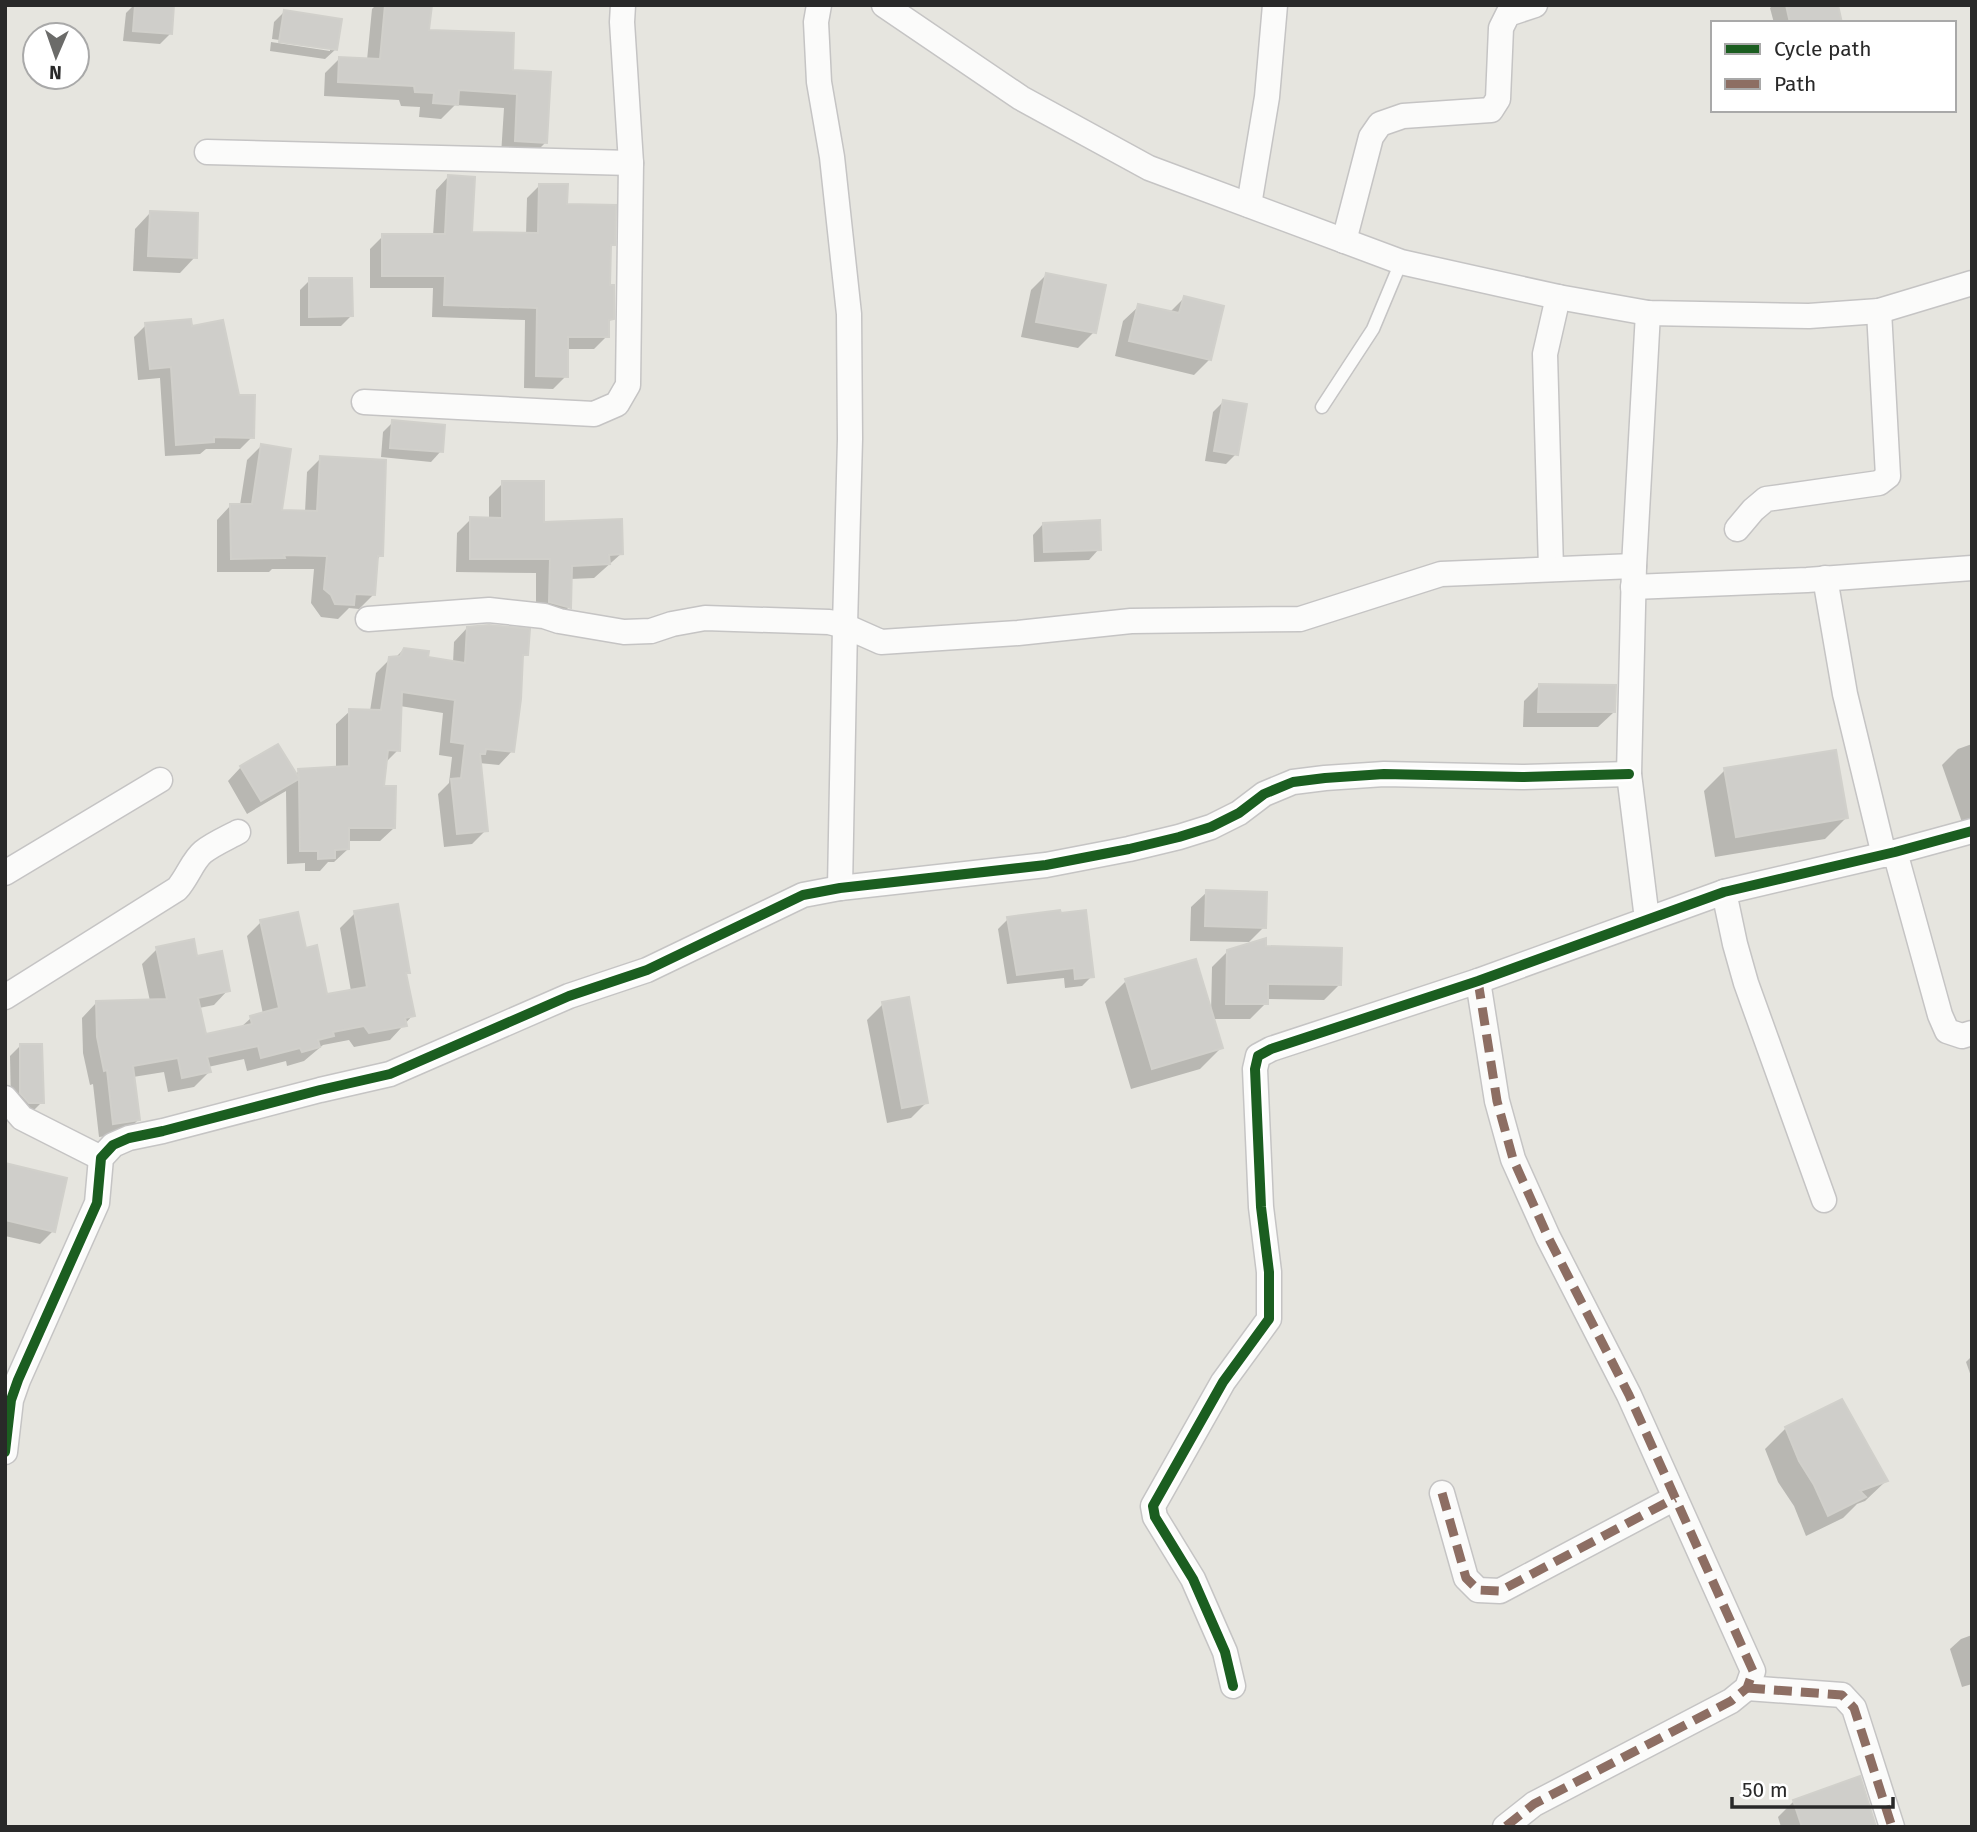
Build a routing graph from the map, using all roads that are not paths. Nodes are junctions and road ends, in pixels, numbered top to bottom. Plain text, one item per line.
1 (623, 5) edge
2 (818, 5) edge
3 (884, 5) edge
4 (1276, 5) edge
5 (1535, 5) edge
6 (207, 152) dead end
7 (631, 163) junction
8 (1249, 205) junction
9 (1344, 241) junction
10 (1401, 262) junction
11 (1972, 283) edge
12 (1558, 297) junction
13 (1879, 311) junction
14 (1648, 313) junction
15 (364, 402) dead end
16 (1322, 407) dead end
17 (1737, 529) dead end
18 (1972, 568) edge
19 (1551, 569) junction
20 (1634, 577) junction
21 (1825, 578) junction
22 (368, 619) dead end
23 (845, 626) junction
24 (1629, 774) junction
25 (160, 780) dead end
26 (1972, 831) edge
27 (238, 832) dead end
28 (1890, 854) junction
29 (5, 873) edge
30 (840, 888) junction
31 (1724, 892) junction
32 (1647, 919) junction
33 (1478, 981) junction
34 (5, 997) edge
35 (1972, 1032) edge
36 (5, 1098) edge
37 (101, 1158) junction
38 (1824, 1200) dead end
39 (5, 1452) edge
40 (1442, 1493) dead end
41 (1675, 1498) junction
42 (1233, 1686) dead end
43 (1747, 1688) junction
44 (1505, 1827) edge
45 (1892, 1827) edge

1 - 7 street
2 - 23 street
3 - 8 street
4 - 8 street
5 - 9 street
6 - 7 street
7 - 15 street
8 - 9 street
9 - 10 street
10 - 12 street
10 - 16 lane
11 - 13 street
12 - 14 street
12 - 19 street
13 - 14 street
13 - 17 street
14 - 20 street
18 - 21 street
19 - 20 street
19 - 23 street
20 - 21 street
20 - 24 street
21 - 28 street
22 - 23 street
23 - 30 street
24 - 30 street
24 - 32 street
25 - 29 street
26 - 28 street
27 - 34 street
28 - 31 street
28 - 35 street
30 - 37 street
31 - 32 street
31 - 38 street
32 - 33 street
33 - 41 street
33 - 42 street
36 - 37 street
37 - 39 street
40 - 41 street
41 - 43 street
43 - 44 street
43 - 45 street

